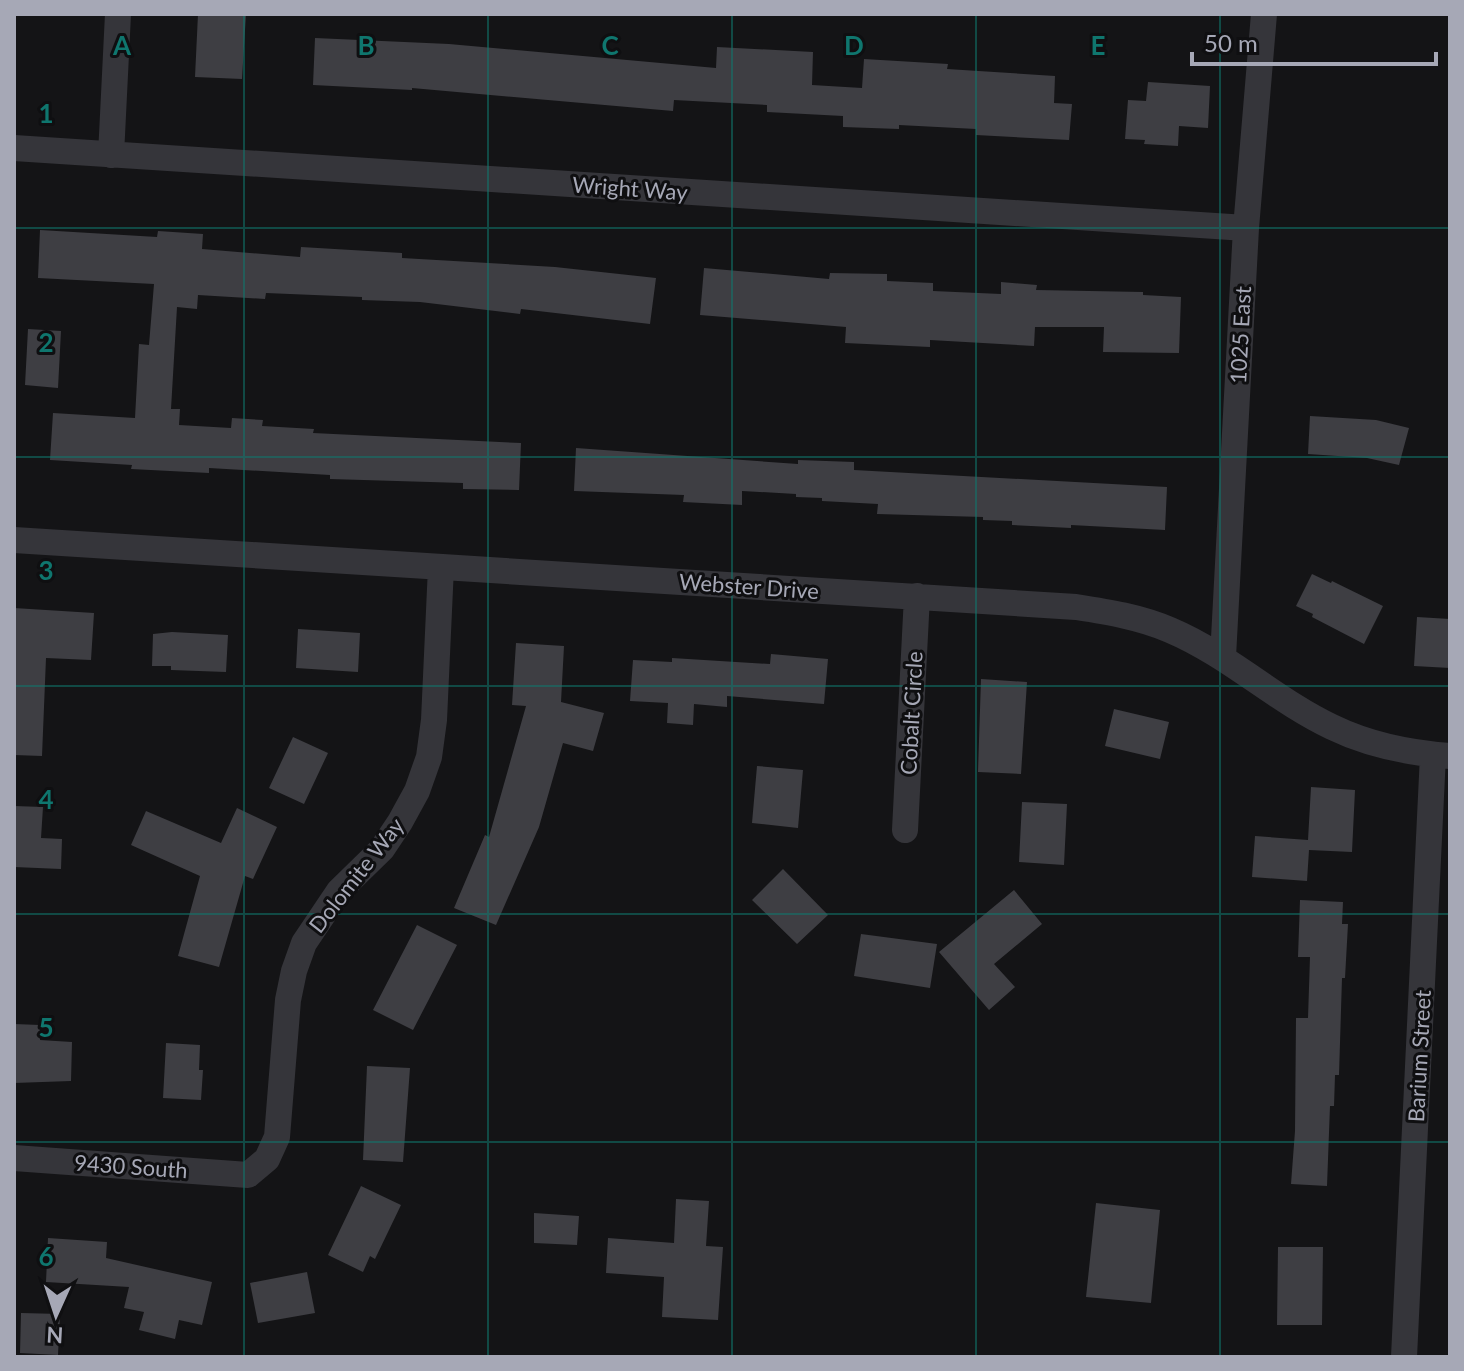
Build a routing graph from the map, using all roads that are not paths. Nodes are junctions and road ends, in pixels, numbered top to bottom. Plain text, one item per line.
1 (118, 14) edge
2 (1264, 14) edge
3 (14, 148) edge
4 (111, 155) junction
5 (1246, 228) junction
6 (14, 540) edge
7 (441, 567) junction
8 (917, 596) junction
9 (1223, 657) junction
10 (1442, 755) edge
11 (905, 830) dead end
12 (14, 1158) edge
13 (248, 1175) joint
14 (1404, 1357) edge

1 - 4 street
2 - 5 street, 1025 East
3 - 4 street, Wright Way
4 - 5 street, Wright Way
5 - 9 street, 1025 East
6 - 7 street, Webster Drive
7 - 8 street, Webster Drive
7 - 13 street, Dolomite Way
8 - 9 street, Webster Drive
8 - 11 street, Cobalt Circle
9 - 10 street, Webster Drive
10 - 14 street, Barium Street
12 - 13 street, 9430 South

